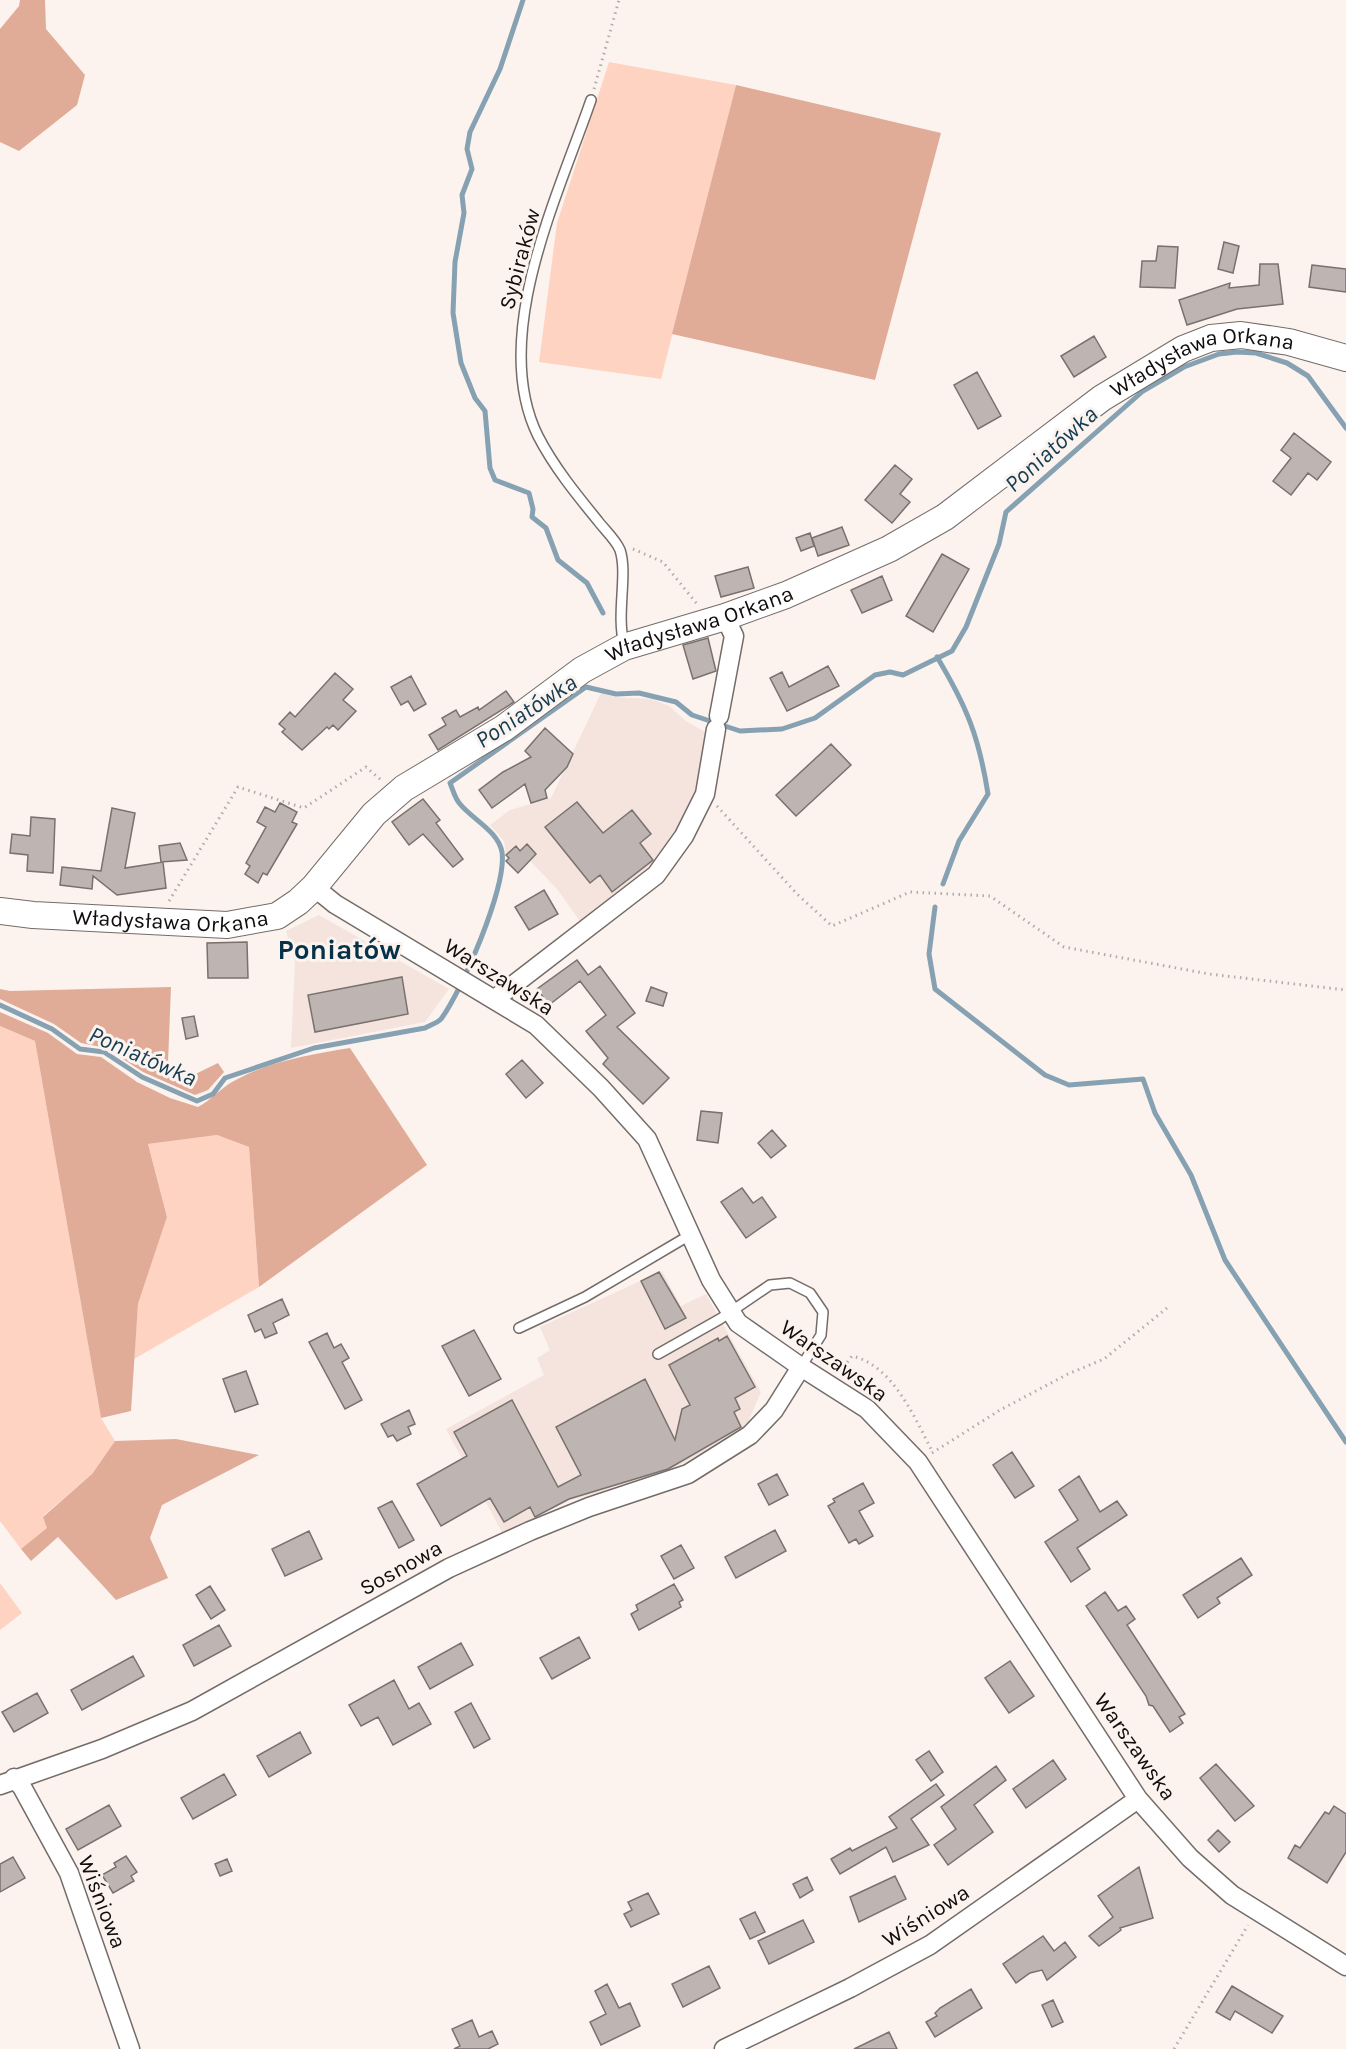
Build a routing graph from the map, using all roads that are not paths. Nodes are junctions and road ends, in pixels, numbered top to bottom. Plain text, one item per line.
1 (591, 100) road end
2 (1346, 358) edge
3 (718, 619) junction
4 (624, 647) junction
5 (314, 886) junction
6 (0, 911) edge
7 (495, 999) junction
8 (690, 1235) junction
9 (731, 1312) junction
10 (519, 1328) dead end
11 (658, 1354) dead end
12 (801, 1367) junction
13 (12, 1783) edge
14 (0, 1799) edge
15 (1138, 1799) junction
16 (1346, 1966) edge
17 (130, 2049) edge
18 (724, 2049) edge

1 - 4 lane, Sybiraków
2 - 3 street, Władysława Orkana
3 - 4 street, Władysława Orkana
3 - 7 street
4 - 5 street, Władysława Orkana
5 - 6 street, Władysława Orkana
5 - 7 street, Warszawska
7 - 8 street, Warszawska
8 - 9 street, Warszawska
8 - 10 lane
9 - 11 lane
9 - 12 street, Warszawska
9 - 12 lane
12 - 13 street, Sosnowa
12 - 15 street, Warszawska
13 - 14 street, Sosnowa
13 - 17 street, Wiśniowa
15 - 16 street, Warszawska
15 - 18 street, Wiśniowa

